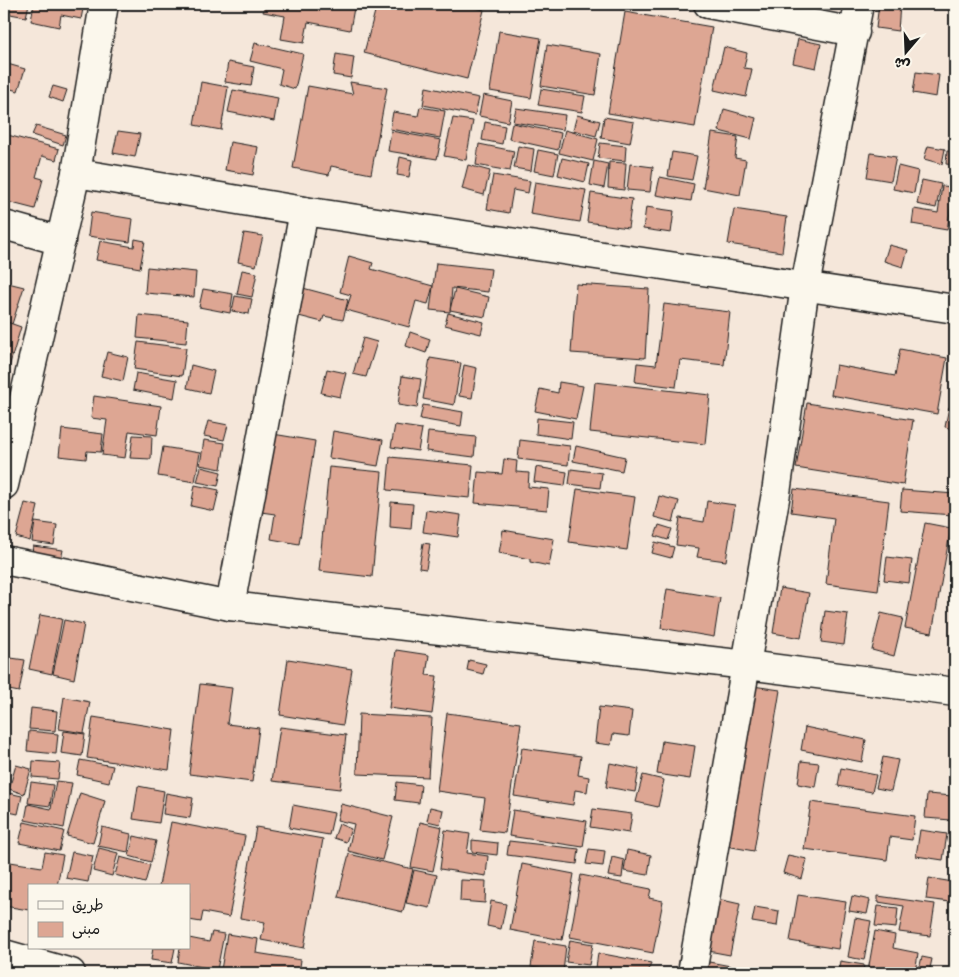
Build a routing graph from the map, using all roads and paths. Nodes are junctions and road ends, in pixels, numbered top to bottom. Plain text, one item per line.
1 (104, 4) edge
2 (708, 4) edge
3 (860, 4) edge
4 (855, 32) junction
5 (76, 173) junction
6 (304, 211) junction
7 (4, 225) edge
8 (61, 242) junction
9 (805, 286) junction
10 (955, 309) edge
11 (4, 485) edge
12 (4, 560) edge
13 (230, 606) junction
14 (747, 665) junction
15 (955, 692) edge
16 (4, 954) edge
17 (71, 973) edge
18 (692, 973) edge

1 - 5 street
2 - 4 street
3 - 4 street
4 - 9 street
5 - 6 street
5 - 8 street
6 - 9 street
6 - 13 street
7 - 8 street
8 - 11 street
9 - 10 street
9 - 14 street
12 - 13 street
13 - 14 street
14 - 15 street
14 - 18 street
16 - 17 street

